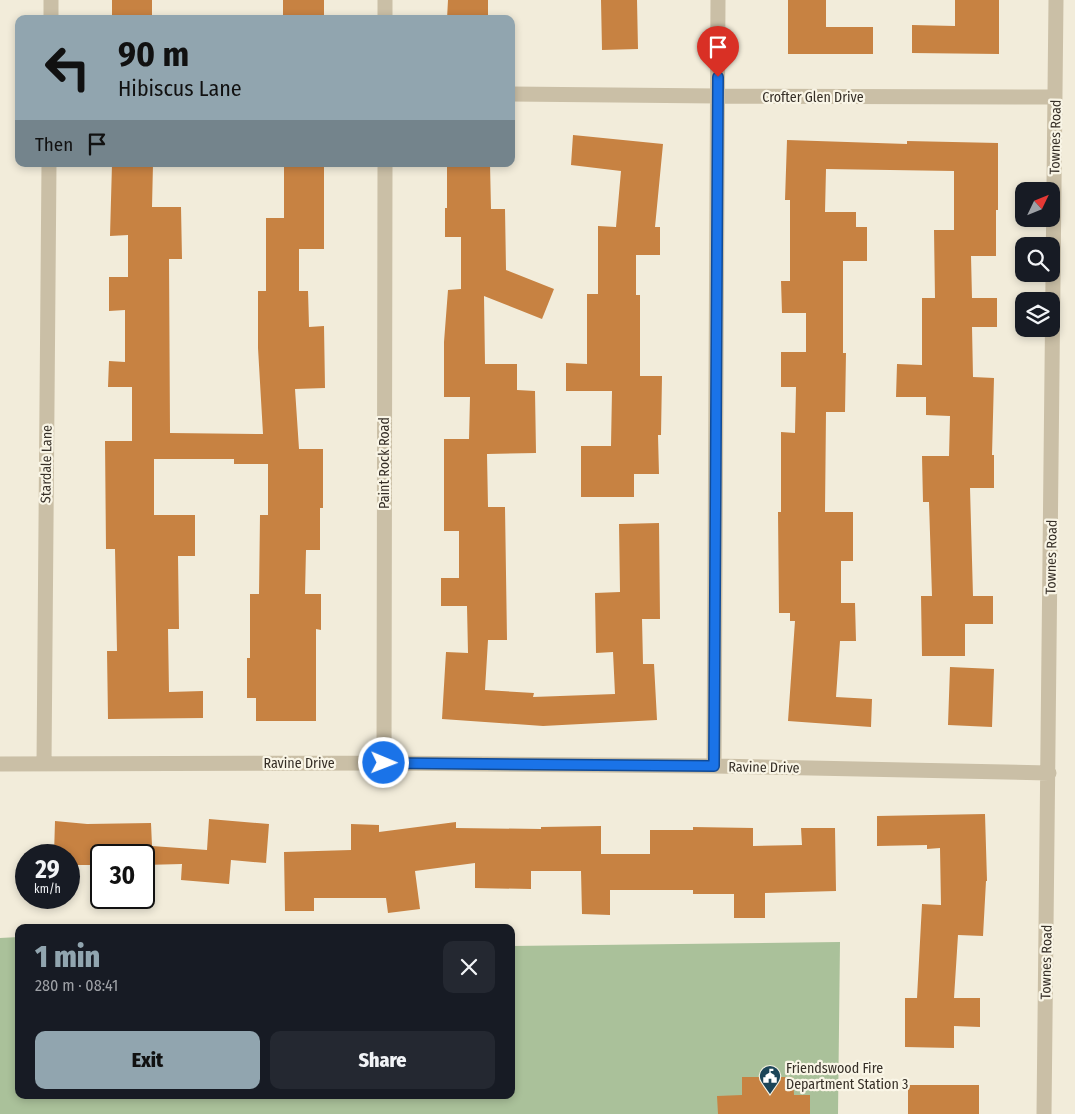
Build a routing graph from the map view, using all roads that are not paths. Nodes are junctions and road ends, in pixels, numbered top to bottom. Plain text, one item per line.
1 (51, 0) edge
2 (385, 0) edge
3 (718, 0) edge
4 (1056, 0) edge
5 (51, 15) edge
6 (385, 15) edge
7 (515, 94) edge
8 (717, 96) junction
9 (1055, 97) junction
10 (49, 167) edge
11 (385, 167) edge
12 (384, 763) junction
13 (0, 764) edge
14 (44, 764) junction
15 (714, 766) junction
16 (1049, 773) junction
17 (1044, 1114) edge

1 - 5 street
2 - 6 street
3 - 8 street
4 - 9 street, Townes Road
7 - 8 street, Crofter Glen Drive
8 - 9 street, Crofter Glen Drive
8 - 15 street
9 - 16 street, Townes Road
10 - 14 street, Stardale Lane
11 - 12 street, Paint Rock Road
12 - 14 street, Ravine Drive
12 - 15 street, Ravine Drive
13 - 14 street, Ravine Drive
15 - 16 street, Ravine Drive
16 - 17 street, Townes Road

